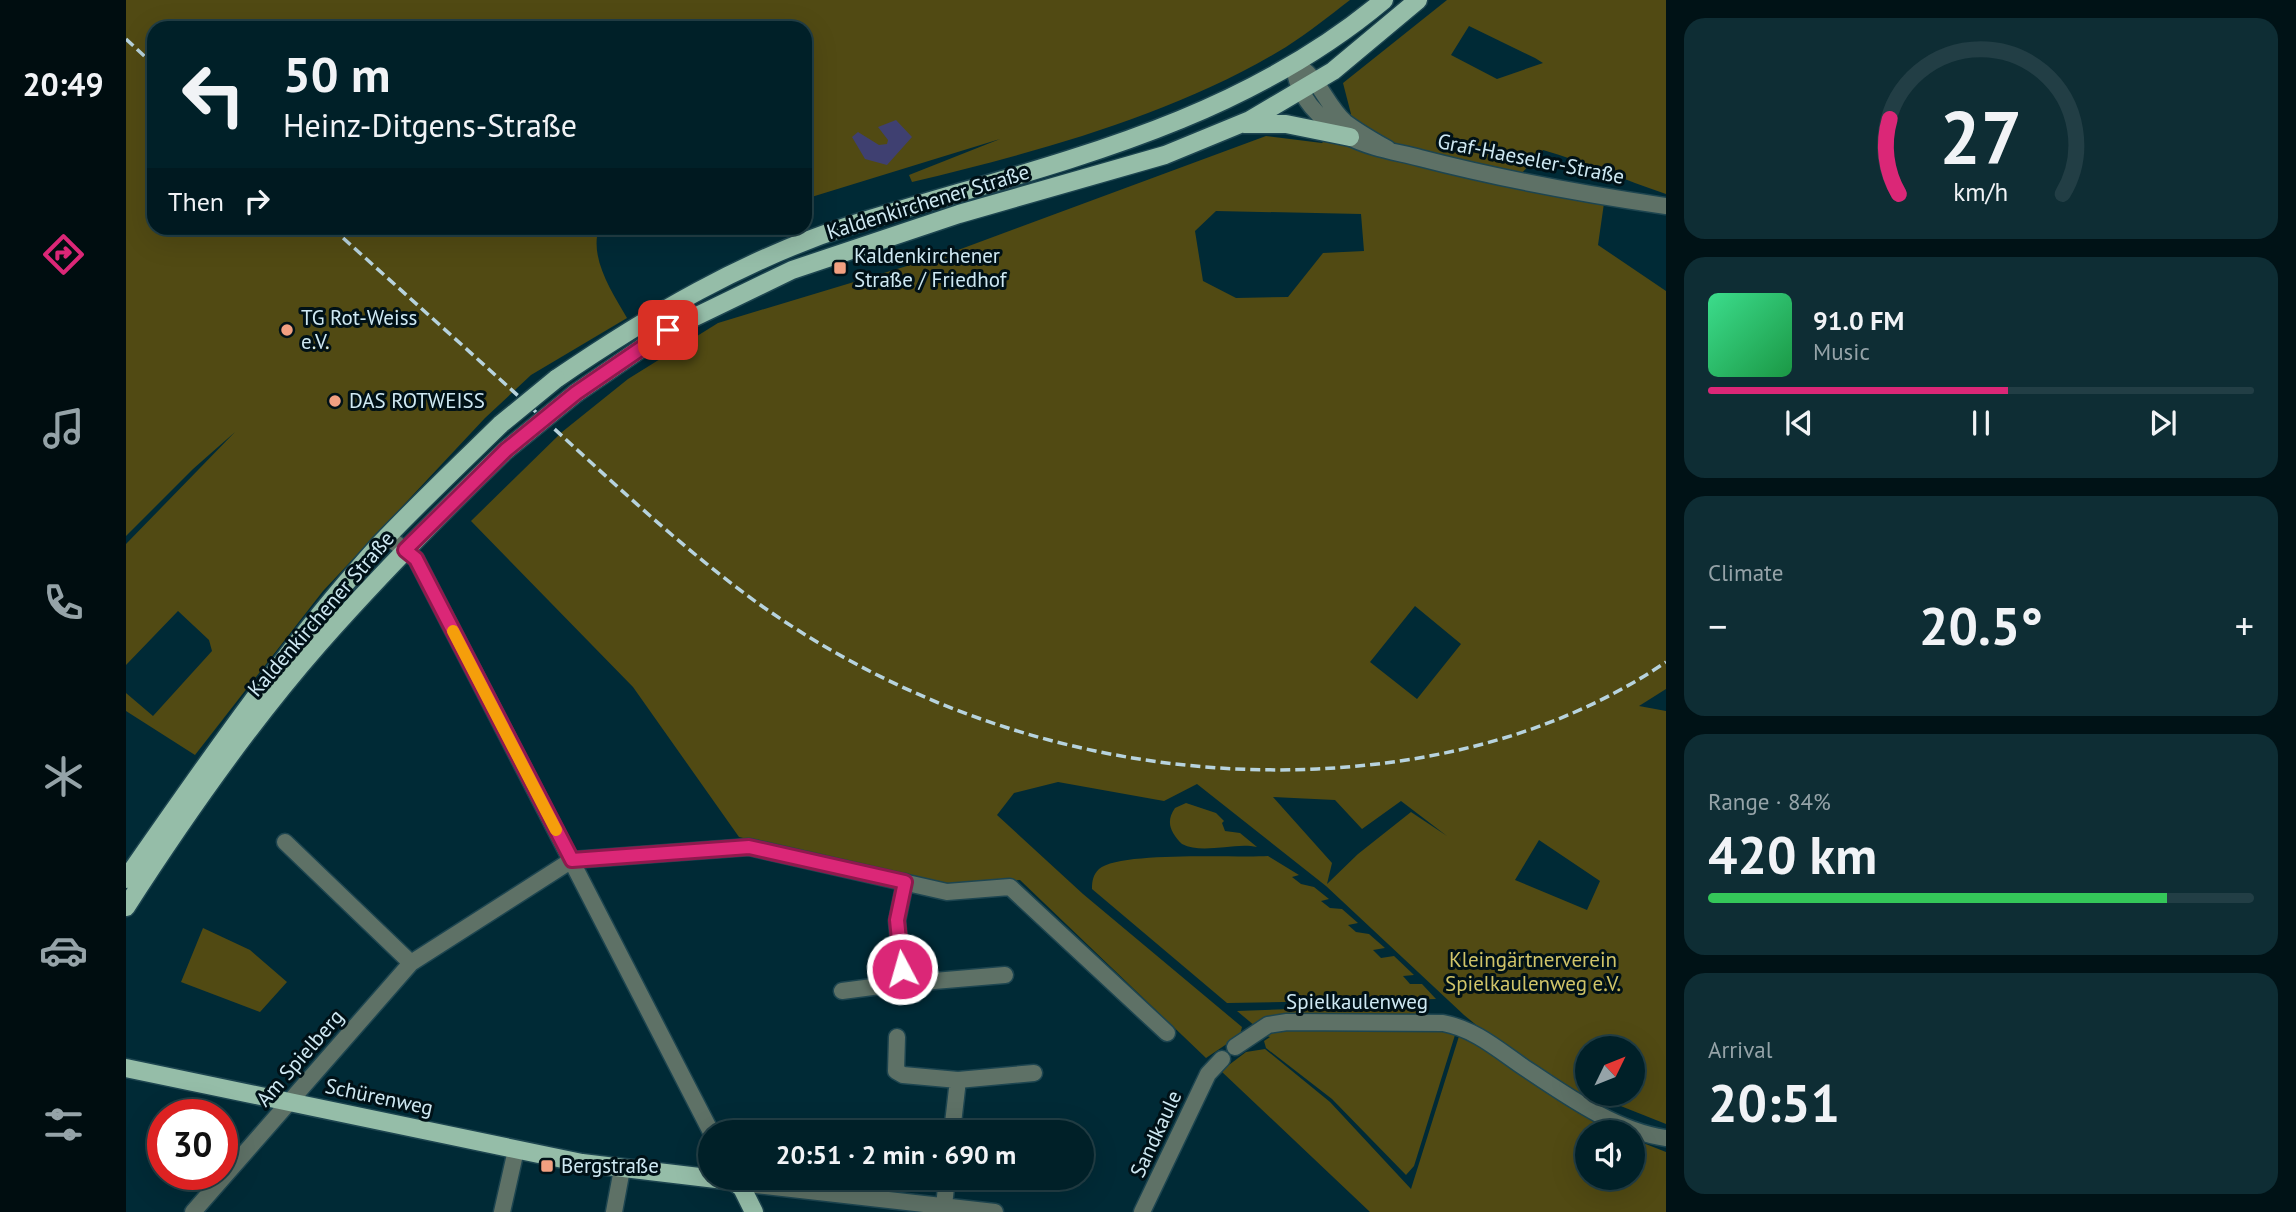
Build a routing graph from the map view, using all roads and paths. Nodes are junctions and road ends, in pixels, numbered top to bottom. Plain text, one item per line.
1 (1384, 0) edge
2 (1418, 0) edge
3 (1294, 64) junction
4 (1308, 87) junction
5 (1241, 124) junction
6 (1350, 137) junction
7 (1388, 149) junction
8 (1666, 206) edge
9 (388, 537) junction
10 (405, 550) junction
11 (285, 842) dead end
12 (572, 860) junction
13 (126, 879) edge
14 (905, 882) junction
15 (126, 907) edge
16 (901, 954) junction
17 (411, 963) junction
18 (1005, 975) dead end
19 (922, 982) junction
20 (904, 984) junction
21 (842, 991) dead end
22 (1167, 1033) dead end
23 (897, 1037) dead end
24 (1235, 1047) dead end
25 (1222, 1059) dead end
26 (126, 1068) edge
27 (1034, 1073) dead end
28 (958, 1080) junction
29 (290, 1102) junction
30 (704, 1120) edge
31 (953, 1120) edge
32 (1666, 1138) edge
33 (516, 1150) junction
34 (622, 1169) junction
35 (698, 1176) edge
36 (742, 1190) edge
37 (816, 1190) edge
38 (946, 1190) edge
39 (944, 1206) junction
40 (193, 1212) edge
41 (502, 1212) edge
42 (614, 1212) edge
43 (754, 1212) edge
44 (995, 1212) edge
45 (1142, 1212) edge

1 - 3 main road, Kaldenkirchener Straße
2 - 4 main road, Kaldenkirchener Straße
3 - 4 street, Graf-Haeseler-Straße
3 - 9 main road, Kaldenkirchener Straße, bridge
4 - 5 main road, Kaldenkirchener Straße
4 - 6 street, Graf-Haeseler-Straße
4 - 7 street, Graf-Haeseler-Straße
5 - 6 main road
5 - 10 main road, Kaldenkirchener Straße, bridge
6 - 7 street, Graf-Haeseler-Straße
7 - 8 street, Graf-Haeseler-Straße
9 - 10 street
9 - 13 main road, Kaldenkirchener Straße
10 - 12 street
10 - 15 main road, Kaldenkirchener Straße
11 - 17 street
12 - 14 street
12 - 17 street, Am Spielberg
12 - 30 street
14 - 16 street
14 - 22 street
16 - 19 street
16 - 20 street
17 - 29 street, Am Spielberg
18 - 19 street
19 - 20 street
20 - 21 street
23 - 28 street
24 - 32 street, Spielkaulenweg
25 - 45 street, Sandkaule
26 - 29 main road, Schürenweg
27 - 28 street
28 - 31 street
29 - 33 main road, Schürenweg
29 - 40 street, Am Spielberg
33 - 34 main road, Schürenweg
33 - 41 street
34 - 35 main road, Schürenweg
34 - 42 street
36 - 43 main road
37 - 39 street, Schürenweg
38 - 39 street
39 - 44 street, Schürenweg

